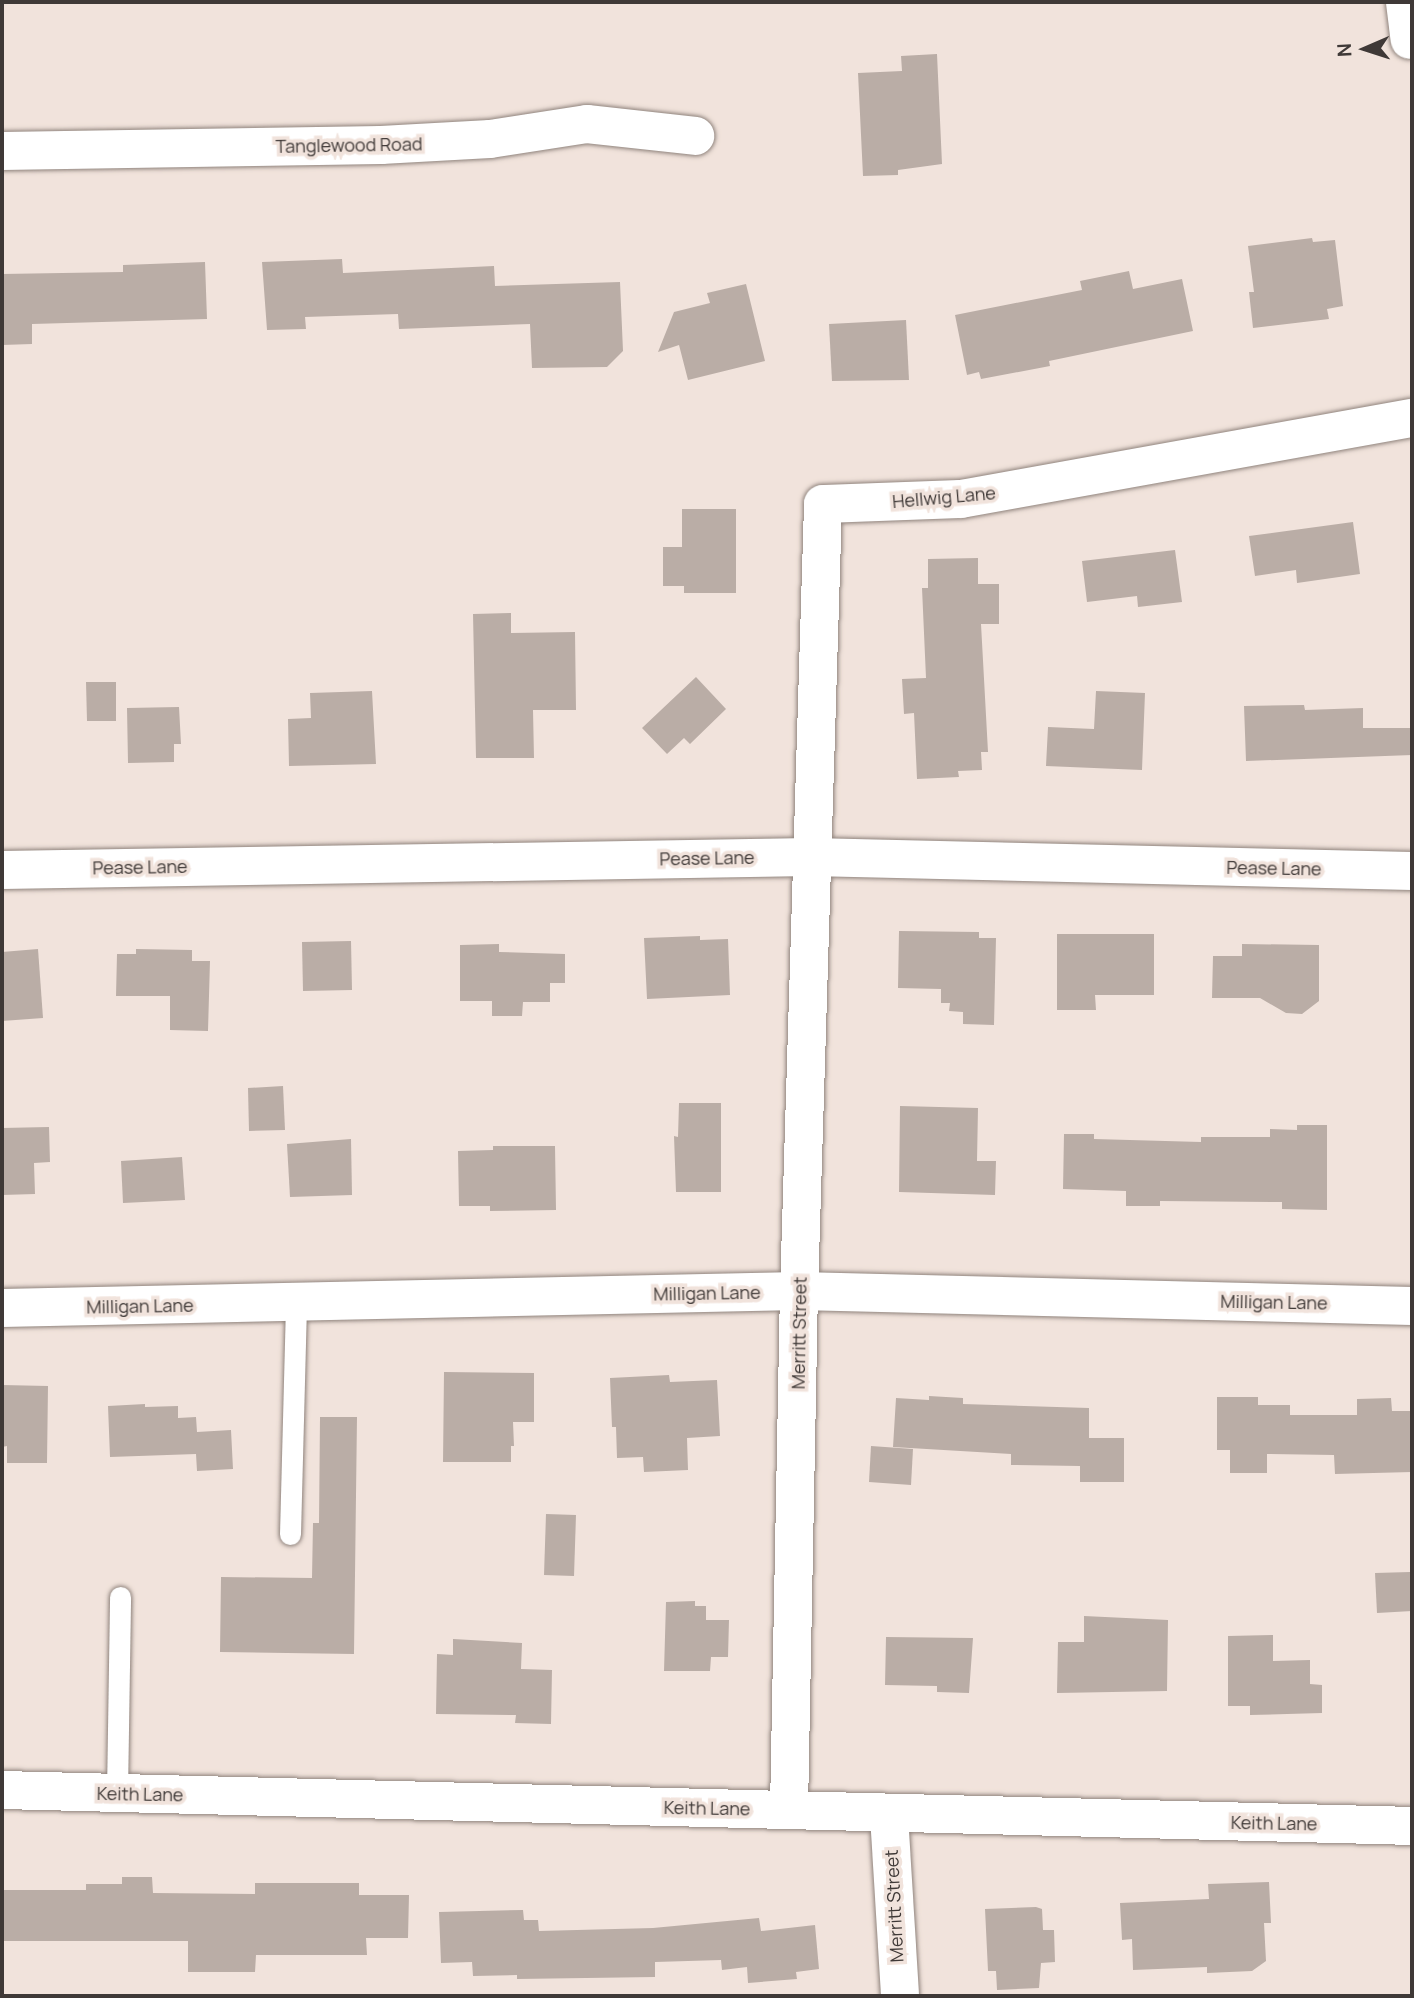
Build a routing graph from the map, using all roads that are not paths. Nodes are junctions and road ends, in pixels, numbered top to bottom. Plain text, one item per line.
1 (1405, 2) edge
2 (1411, 47) edge
3 (695, 136) dead end
4 (2, 150) edge
5 (1412, 418) edge
6 (811, 857) junction
7 (2, 870) edge
8 (1412, 872) edge
9 (799, 1291) junction
10 (296, 1302) junction
11 (1412, 1306) edge
12 (2, 1308) edge
13 (290, 1534) dead end
14 (120, 1597) dead end
15 (2, 1790) edge
16 (117, 1793) junction
17 (789, 1810) junction
18 (889, 1815) junction
19 (1412, 1826) edge
20 (900, 1996) edge

1 - 2 street
3 - 4 street, Tanglewood Road
5 - 6 street, Hellwig Lane
6 - 7 street, Pease Lane
6 - 8 street, Pease Lane
6 - 9 street, Merritt Street
9 - 10 street, Milligan Lane
9 - 11 street, Milligan Lane
9 - 17 street, Merritt Street
10 - 12 street, Milligan Lane
10 - 13 lane
14 - 16 lane
15 - 16 street, Keith Lane
16 - 17 street, Keith Lane
17 - 18 street, Keith Lane
18 - 19 street, Keith Lane
18 - 20 street, Merritt Street

